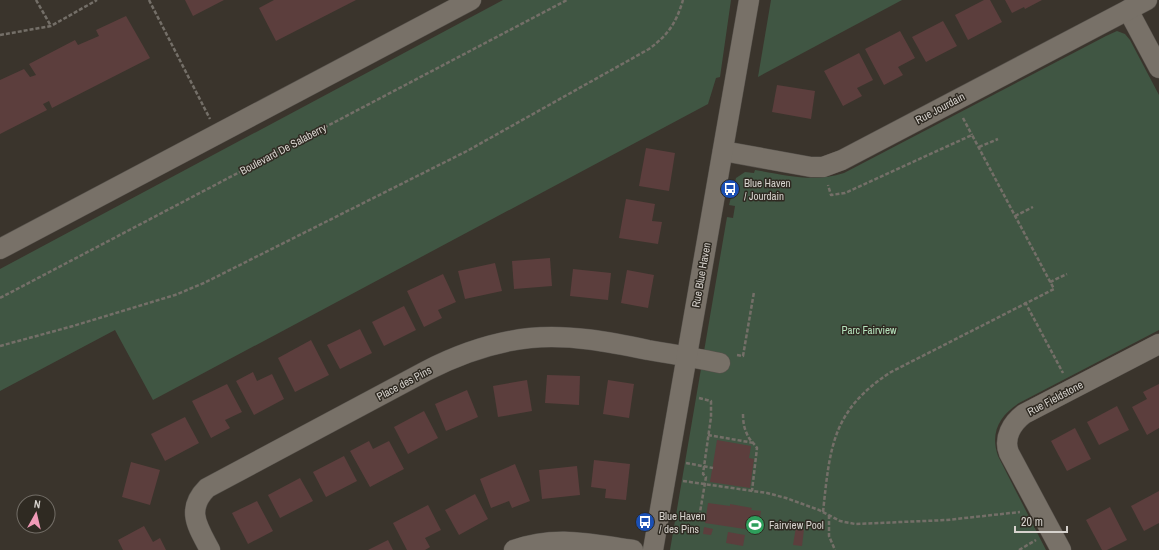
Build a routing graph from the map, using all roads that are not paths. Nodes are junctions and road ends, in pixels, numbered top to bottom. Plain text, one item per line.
1 (472, 0) edge
2 (749, 0) edge
3 (1147, 0) edge
4 (1128, 10) junction
5 (1159, 68) edge
6 (723, 151) junction
7 (0, 249) edge
8 (1159, 344) edge
9 (687, 357) junction
10 (726, 358) road end
11 (210, 550) edge
12 (514, 550) edge
13 (633, 550) edge
14 (653, 550) edge
15 (1061, 550) edge

1 - 7 street
2 - 6 street, Rue Blue Haven
3 - 4 street, Rue Jourdain
4 - 5 street
4 - 6 street, Rue Jourdain
6 - 9 street, Rue Blue Haven
8 - 15 street, Rue Fieldstone
9 - 10 street, Place des Pins
9 - 11 street, Place des Pins
9 - 14 street, Rue Blue Haven
12 - 13 street

